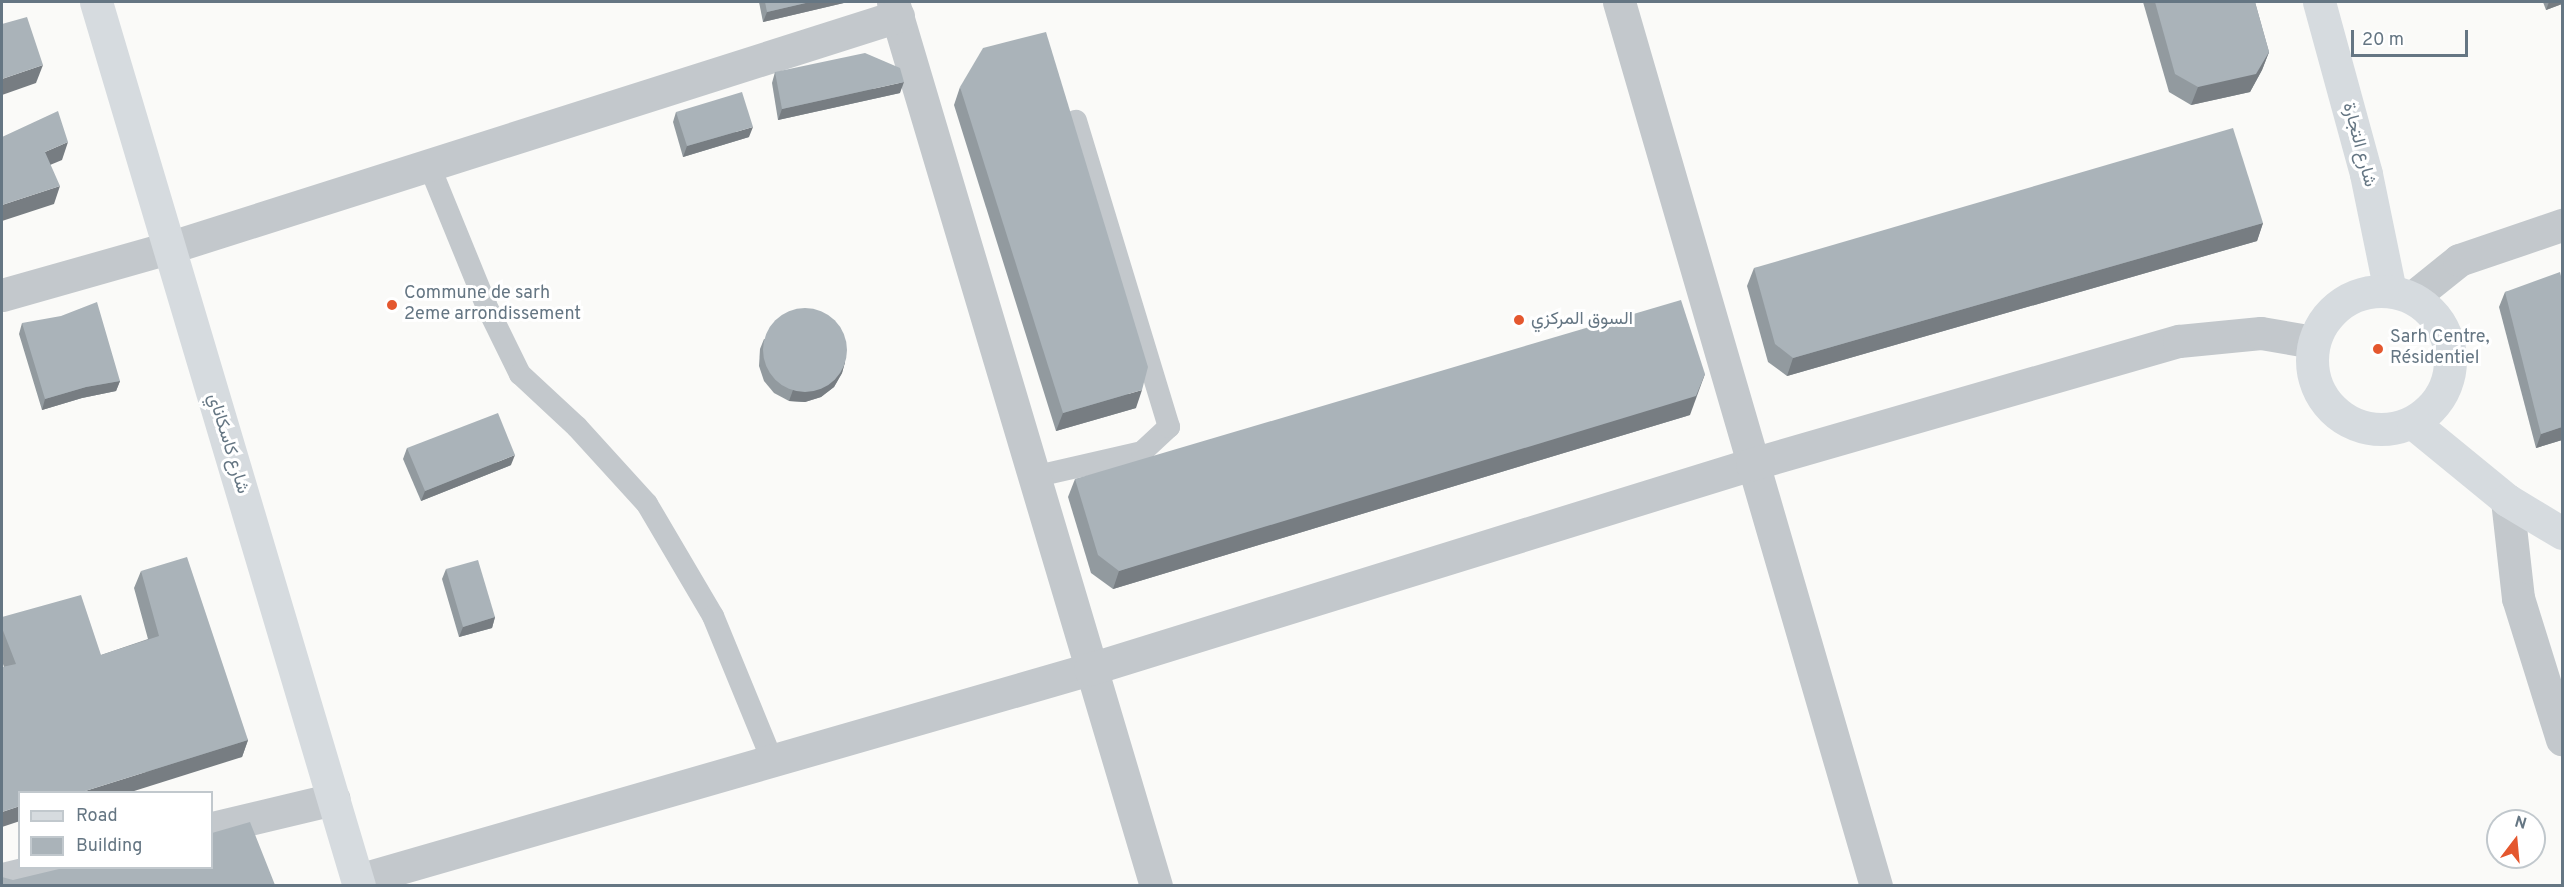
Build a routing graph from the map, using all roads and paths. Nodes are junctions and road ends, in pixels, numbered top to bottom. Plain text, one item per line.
1 (96, 2) edge
2 (1619, 2) edge
3 (2319, 2) edge
4 (896, 9) edge
5 (1076, 122) edge
6 (429, 165) junction
7 (2562, 225) edge
8 (168, 248) junction
9 (2401, 294) junction
10 (2, 295) edge
11 (2313, 342) junction
12 (2413, 423) junction
13 (1752, 464) junction
14 (1033, 477) junction
15 (2507, 500) junction
16 (2562, 533) edge
17 (1090, 669) junction
18 (2562, 739) edge
19 (772, 760) junction
20 (334, 799) junction
21 (213, 828) edge
22 (40, 869) edge
23 (2, 879) edge
24 (358, 883) edge
25 (1156, 885) edge
26 (1876, 885) edge

1 - 8 street, شارع كاسكاناي
2 - 13 street
3 - 9 street, شارع التجارة
4 - 6 street
4 - 14 street
5 - 14 lane
6 - 8 street
6 - 19 lane
7 - 9 street
8 - 10 street
8 - 20 street, شارع كاسكاناي
9 - 11 street
9 - 12 street
11 - 12 street
11 - 13 street
12 - 15 street
13 - 17 street
13 - 26 street
14 - 17 street
15 - 16 street
15 - 18 street
17 - 19 street
17 - 25 street
19 - 24 street
20 - 21 street
20 - 24 street, شارع كاسكاناي
22 - 23 street

